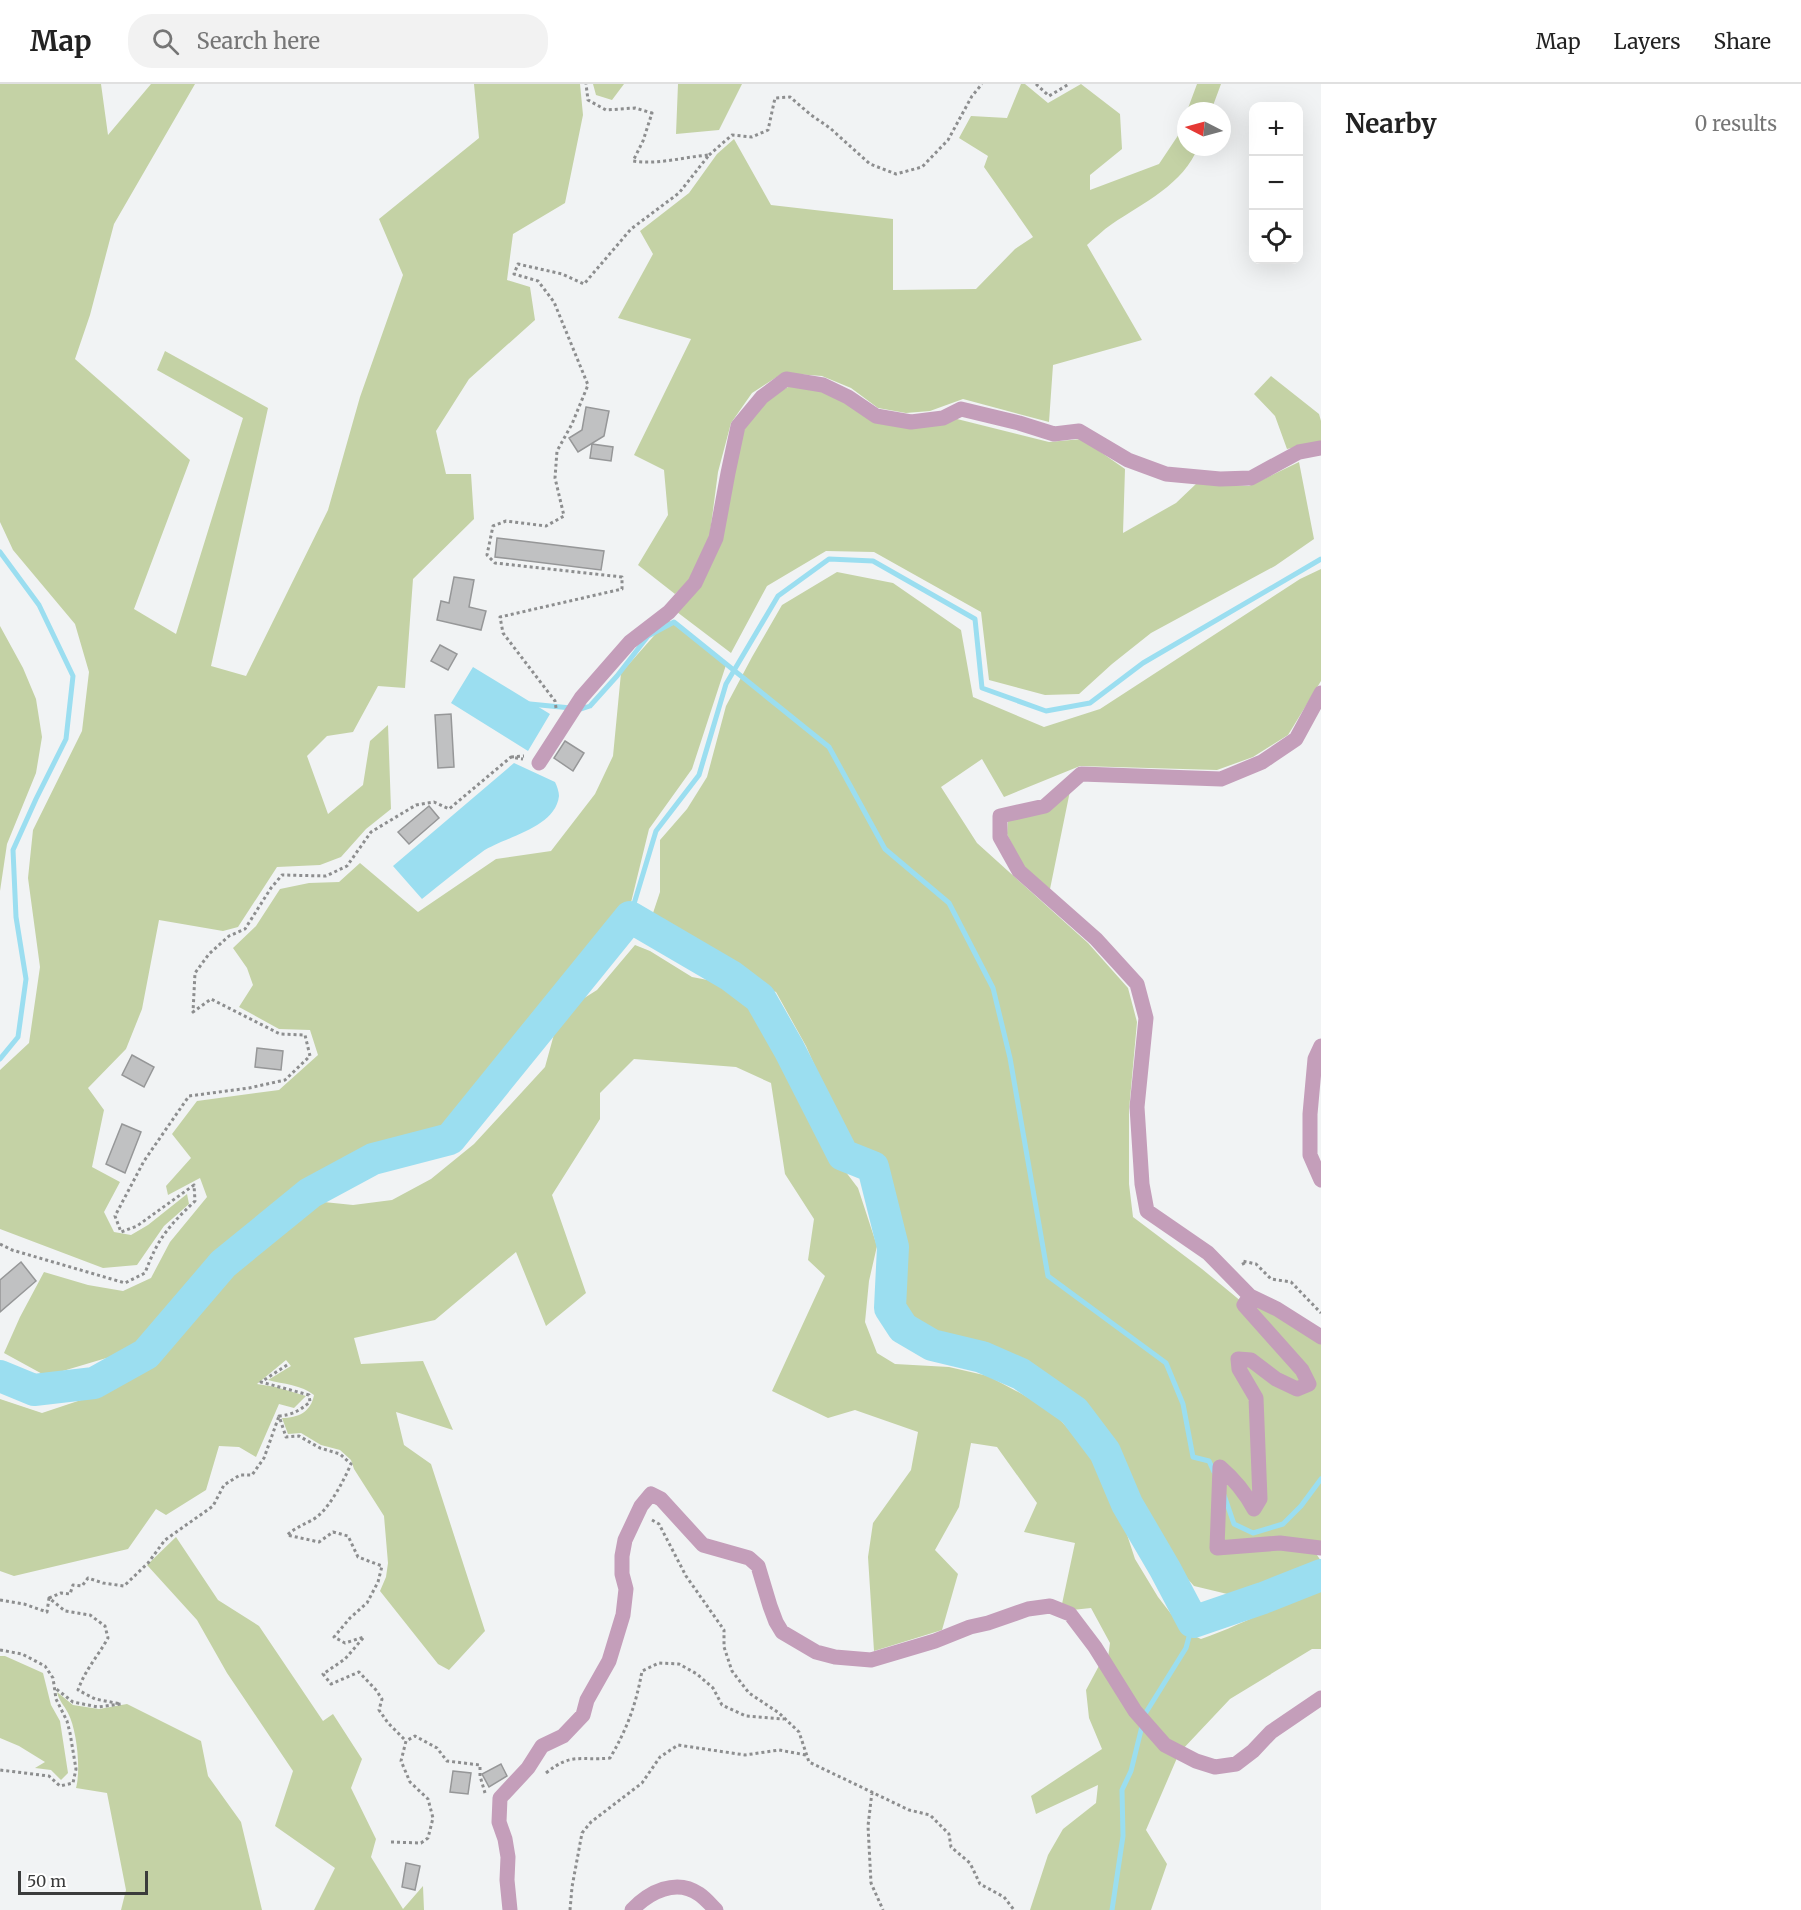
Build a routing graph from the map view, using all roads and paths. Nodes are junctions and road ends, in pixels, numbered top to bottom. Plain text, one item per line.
1 (586, 84) edge
2 (982, 84) edge
3 (1036, 84) edge
4 (1069, 84) edge
5 (709, 155) junction
6 (1321, 448) edge
7 (1321, 693) edge
8 (557, 716) dead end
9 (511, 757) junction
10 (533, 759) junction
11 (1321, 1046) edge
12 (1321, 1180) edge
13 (0, 1244) edge
14 (1246, 1268) dead end
15 (1250, 1296) junction
16 (1321, 1313) edge
17 (1321, 1337) edge
18 (286, 1365) dead end
19 (279, 1416) junction
20 (634, 1519) junction
21 (1321, 1548) edge
22 (49, 1598) junction
23 (0, 1600) edge
24 (0, 1650) edge
25 (55, 1688) junction
26 (1321, 1698) edge
27 (786, 1720) junction
28 (406, 1741) junction
29 (806, 1755) junction
30 (0, 1770) edge
31 (540, 1780) dead end
32 (872, 1791) junction
33 (499, 1822) junction
34 (392, 1842) dead end
35 (510, 1910) edge
36 (570, 1910) edge
37 (632, 1910) edge
38 (716, 1910) edge
39 (883, 1910) edge
40 (1014, 1910) edge

1 - 5 path
2 - 5 path
3 - 4 path
5 - 8 path
6 - 10 street
7 - 15 street
9 - 10 path
9 - 10 path
9 - 13 path
11 - 12 street
14 - 16 path
15 - 17 street
15 - 21 street
18 - 19 path
19 - 22 path
19 - 28 path
20 - 26 street
20 - 27 path
20 - 33 street
22 - 23 path
22 - 25 path
24 - 25 path
25 - 30 path
27 - 29 path
27 - 31 path
28 - 33 path
28 - 34 path
29 - 32 path
29 - 36 path
32 - 39 path
32 - 40 path
33 - 35 street
37 - 38 street

